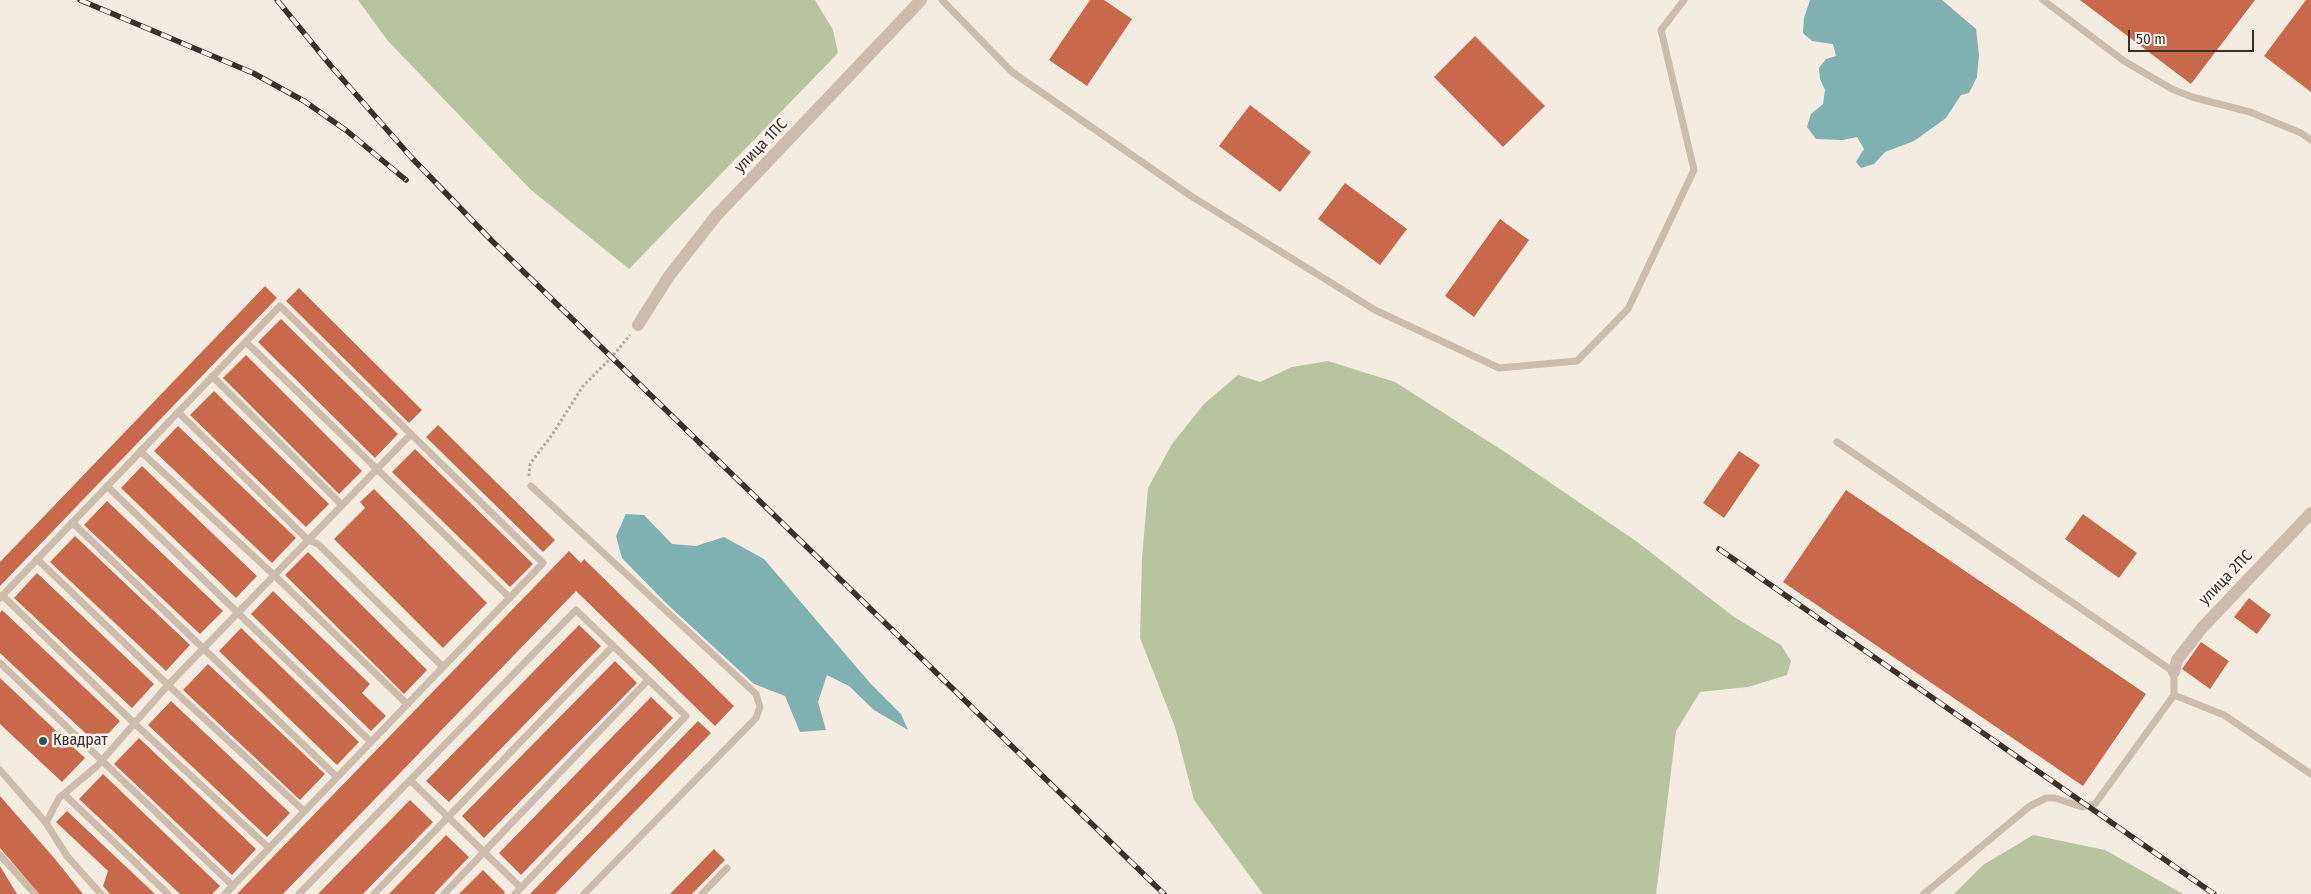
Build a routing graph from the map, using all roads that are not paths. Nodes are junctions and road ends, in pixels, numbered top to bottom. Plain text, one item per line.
1 (921, 0) edge
2 (942, 0) edge
3 (1684, 0) edge
4 (2043, 0) edge
5 (2311, 140) edge
6 (638, 325) road end
7 (246, 342) junction
8 (212, 376) junction
9 (178, 412) junction
10 (411, 434) junction
11 (1837, 442) dead end
12 (140, 452) junction
13 (377, 469) junction
14 (107, 486) junction
15 (531, 486) road end
16 (342, 505) junction
17 (2311, 513) edge
18 (72, 522) junction
19 (308, 540) junction
20 (37, 559) junction
21 (274, 575) junction
22 (1, 596) edge
23 (510, 598) junction
24 (239, 612) junction
25 (613, 646) junction
26 (203, 648) junction
27 (0, 663) edge
28 (443, 667) junction
29 (2174, 672) junction
30 (648, 680) junction
31 (168, 685) junction
32 (2174, 694) junction
33 (407, 704) junction
34 (134, 723) junction
35 (372, 742) junction
36 (102, 760) junction
37 (0, 770) edge
38 (2311, 774) edge
39 (337, 777) junction
40 (410, 780) junction
41 (64, 794) junction
42 (304, 811) junction
43 (449, 818) junction
44 (46, 823) junction
45 (269, 848) junction
46 (484, 852) junction
47 (0, 855) edge
48 (727, 868) dead end
49 (233, 886) junction
50 (518, 891) edge
51 (33, 894) edge
52 (101, 894) edge
53 (168, 894) edge
54 (225, 894) edge
55 (298, 894) edge
56 (374, 894) edge
57 (444, 894) edge
58 (584, 894) edge
59 (702, 894) edge
60 (1924, 894) edge

1 - 6 street, улица 1ПС
2 - 3 lane
4 - 5 lane
7 - 8 lane
7 - 10 lane
7 - 13 lane
8 - 9 lane
8 - 16 lane
9 - 12 lane
9 - 19 lane
10 - 13 lane
10 - 23 lane
11 - 29 lane
12 - 14 lane
12 - 21 lane
13 - 16 lane
13 - 23 lane
14 - 18 lane
14 - 24 lane
15 - 58 lane
16 - 19 lane
17 - 29 street, улица 2ПС
18 - 20 lane
18 - 26 lane
19 - 21 lane
19 - 28 lane
20 - 22 lane
20 - 31 lane
21 - 24 lane
21 - 33 lane
22 - 34 lane
23 - 28 lane
24 - 26 lane
24 - 35 lane
25 - 30 lane
25 - 40 lane
25 - 43 lane
26 - 31 lane
26 - 39 lane
27 - 36 lane
28 - 33 lane
29 - 32 lane
30 - 46 lane
30 - 50 lane
31 - 34 lane
31 - 42 lane
32 - 38 lane
32 - 60 lane
33 - 35 lane
34 - 36 lane
34 - 45 lane
35 - 39 lane
36 - 41 lane
36 - 49 lane
37 - 44 lane
39 - 42 lane
40 - 43 lane
40 - 55 lane
41 - 44 lane
41 - 53 lane
42 - 45 lane
43 - 46 lane
43 - 56 lane
44 - 52 lane
45 - 49 lane
46 - 50 lane
46 - 57 lane
47 - 51 lane
48 - 59 lane
49 - 54 lane

